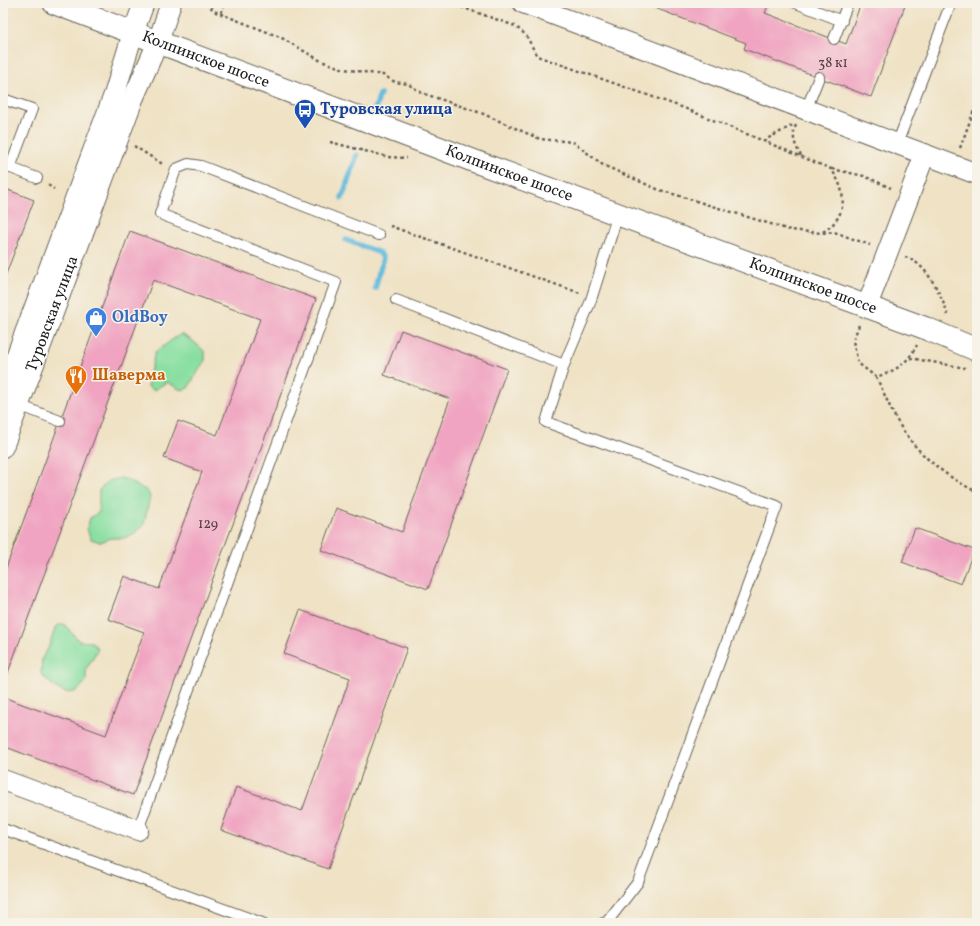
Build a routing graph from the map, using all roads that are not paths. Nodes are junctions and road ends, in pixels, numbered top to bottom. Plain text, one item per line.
1 (54, 3) edge
2 (144, 3) edge
3 (171, 3) edge
4 (524, 3) edge
5 (796, 3) edge
6 (848, 3) edge
7 (952, 3) edge
8 (842, 21) junction
9 (133, 33) junction
10 (834, 39) dead end
11 (158, 42) junction
12 (819, 77) dead end
13 (3, 99) edge
14 (806, 110) junction
15 (897, 144) junction
16 (925, 154) junction
17 (6, 167) edge
18 (977, 174) edge
19 (37, 178) dead end
20 (618, 214) junction
21 (379, 235) dead end
22 (396, 300) dead end
23 (867, 306) junction
24 (972, 353) edge
25 (564, 365) junction
26 (3, 392) edge
27 (11, 402) edge
28 (60, 421) dead end
29 (7, 423) edge
30 (3, 447) edge
31 (3, 780) edge
32 (3, 829) edge
33 (138, 830) joint
34 (262, 923) edge
35 (603, 923) edge

1 - 9 main road, Колпинское шоссе
2 - 9 street, Туровская улица
3 - 11 street, Туровская улица
4 - 14 street
5 - 8 lane
6 - 8 lane
7 - 15 lane
8 - 10 lane
9 - 11 main road, Колпинское шоссе
9 - 26 street, Туровская улица
11 - 20 main road, Колпинское шоссе
11 - 27 street, Туровская улица
12 - 14 lane
13 - 17 lane
14 - 15 street
15 - 16 street
16 - 18 street
16 - 23 street
17 - 19 lane
20 - 23 main road, Колпинское шоссе
20 - 25 lane
21 - 33 lane
22 - 25 lane
23 - 24 main road, Колпинское шоссе
25 - 35 lane
27 - 28 lane
27 - 29 street, Туровская улица
29 - 30 street, Туровская улица
31 - 33 street
32 - 34 lane

